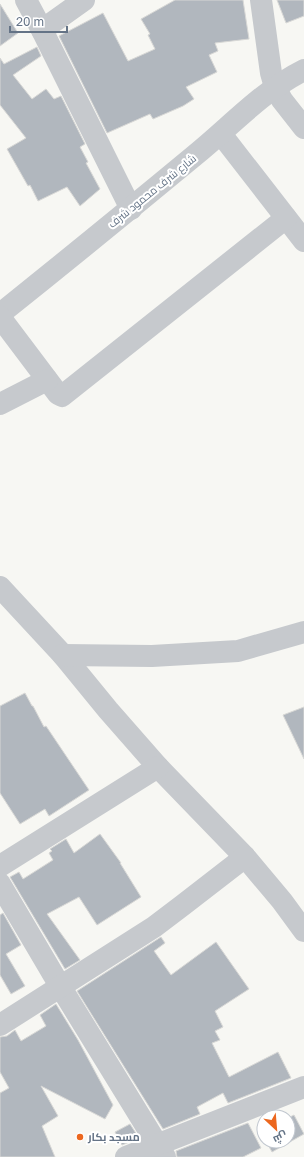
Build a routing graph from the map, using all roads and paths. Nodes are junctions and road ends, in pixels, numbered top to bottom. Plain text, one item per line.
1 (26, 0) edge
2 (84, 0) edge
3 (261, 0) edge
4 (42, 30) junction
5 (304, 70) edge
6 (275, 87) junction
7 (304, 128) edge
8 (221, 134) junction
9 (130, 209) junction
10 (286, 218) junction
11 (304, 241) edge
12 (0, 315) edge
13 (47, 380) junction
14 (0, 404) edge
15 (0, 588) edge
16 (304, 632) edge
17 (63, 655) junction
18 (158, 767) junction
19 (245, 857) junction
20 (0, 866) edge
21 (0, 884) edge
22 (304, 931) edge
23 (60, 986) junction
24 (0, 1025) edge
25 (304, 1086) edge
26 (161, 1151) edge
27 (126, 1157) edge

1 - 4 street
2 - 4 street
3 - 6 street
4 - 9 street
5 - 6 street, شارع شرف محمود شرف
6 - 7 street
6 - 8 street, شارع شرف محمود شرف
8 - 9 street, شارع شرف محمود شرف
8 - 10 street
9 - 12 street, شارع شرف محمود شرف
10 - 11 street
10 - 13 street
12 - 13 street
13 - 14 street
15 - 17 street
16 - 17 street
17 - 18 street
18 - 19 street
18 - 20 street
19 - 22 street
19 - 23 street
21 - 23 street
23 - 24 street
23 - 26 street
25 - 26 street
26 - 27 street

